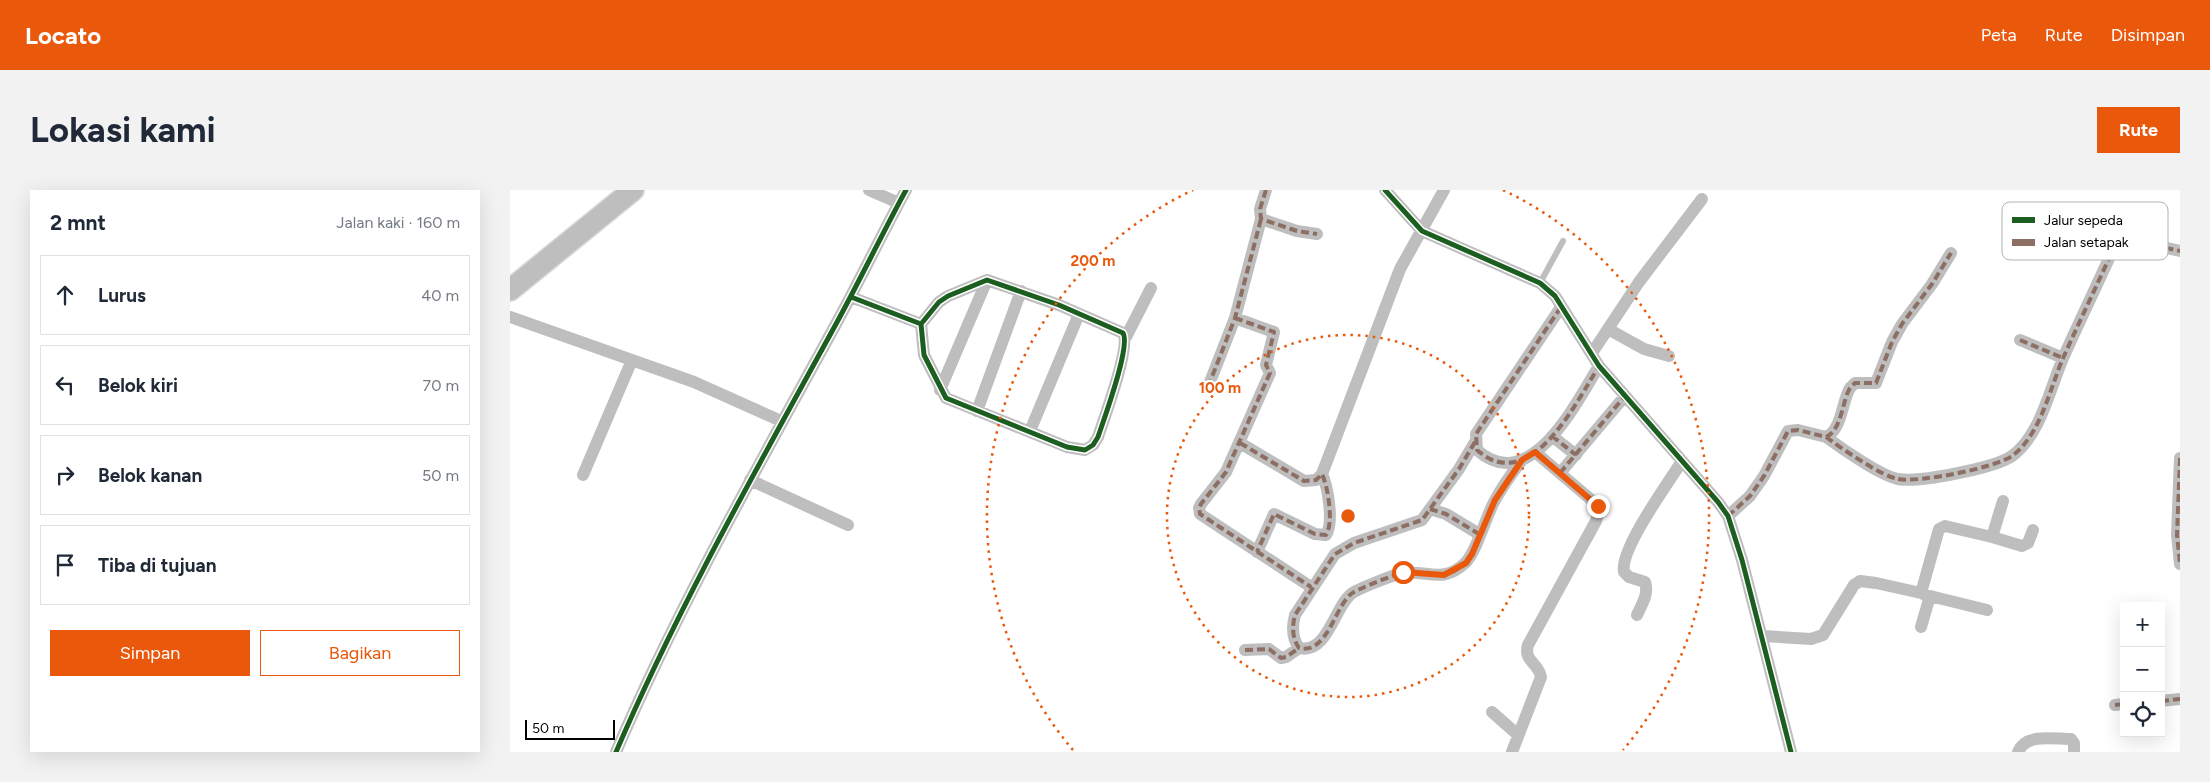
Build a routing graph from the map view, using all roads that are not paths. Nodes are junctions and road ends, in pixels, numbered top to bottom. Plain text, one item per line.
1 (633, 190) edge
2 (869, 190) edge
3 (906, 190) edge
4 (1266, 190) edge
5 (1384, 190) edge
6 (1444, 190) edge
7 (1702, 199) dead end
8 (898, 203) junction
9 (1262, 219) junction
10 (1422, 231) junction
11 (1317, 234) dead end
12 (1563, 240) dead end
13 (1951, 253) dead end
14 (2110, 260) edge
15 (987, 280) junction
16 (1540, 283) junction
17 (511, 287) edge
18 (1151, 288) dead end
19 (1022, 291) junction
20 (851, 296) junction
21 (1561, 307) junction
22 (1079, 314) junction
23 (510, 317) edge
24 (1235, 318) junction
25 (921, 324) junction
26 (1608, 329) junction
27 (1126, 337) junction
28 (2020, 340) dead end
29 (1592, 353) junction
30 (1669, 356) dead end
31 (2063, 358) junction
32 (632, 360) junction
33 (1599, 366) junction
34 (1208, 387) dead end
35 (940, 390) junction
36 (1625, 396) junction
37 (977, 411) junction
38 (781, 421) junction
39 (1030, 431) junction
40 (1552, 436) junction
41 (1826, 437) junction
42 (1475, 442) junction
43 (1240, 443) junction
44 (1535, 452) junction
45 (1576, 455) junction
46 (2180, 458) edge
47 (1522, 460) junction
48 (1682, 461) junction
49 (1560, 473) junction
50 (1322, 474) junction
51 (583, 475) dead end
52 (750, 480) junction
53 (2003, 501) dead end
54 (1430, 510) junction
55 (1728, 516) junction
56 (848, 524) dead end
57 (2033, 530) dead end
58 (1479, 534) junction
59 (2179, 535) edge
60 (1992, 537) junction
61 (1257, 552) junction
62 (2180, 564) edge
63 (1312, 587) junction
64 (1925, 595) junction
65 (1987, 610) dead end
66 (1637, 615) dead end
67 (1921, 627) dead end
68 (1763, 636) junction
69 (1299, 648) junction
70 (1246, 650) dead end
71 (2180, 699) edge
72 (2165, 700) edge
73 (1492, 712) dead end
74 (1518, 735) junction
75 (2020, 748) edge
76 (616, 752) edge
77 (1512, 752) edge
78 (1791, 752) edge
79 (2074, 752) edge

1 - 17 highway
2 - 8 street
3 - 8 street
4 - 9 street
5 - 10 street
6 - 10 street
7 - 26 street
8 - 20 street
9 - 11 street
9 - 24 street
10 - 16 street
10 - 50 street
12 - 16 lane
13 - 41 street
14 - 31 street
15 - 19 street
15 - 25 street
15 - 35 street
16 - 21 street
18 - 27 street
19 - 22 street
19 - 37 street
20 - 25 street
20 - 38 street
21 - 29 street
21 - 42 street
22 - 27 street
22 - 39 street
23 - 32 street
24 - 34 street
24 - 43 street
25 - 35 street
26 - 29 street
26 - 30 street
27 - 39 street
28 - 31 street
29 - 33 street
31 - 41 street
32 - 38 street
32 - 51 street
33 - 36 street
33 - 40 street
35 - 37 street
36 - 45 street
36 - 48 street
37 - 39 street
38 - 52 street
40 - 44 street
40 - 45 street
41 - 55 street
42 - 47 street
42 - 54 street
43 - 50 street
43 - 61 street
44 - 47 street
44 - 49 street
45 - 49 street
46 - 59 street
47 - 58 street
48 - 55 street
48 - 66 street
49 - 74 street
50 - 61 street
52 - 56 street
52 - 76 street
53 - 60 street
54 - 58 street
54 - 63 street
55 - 68 street
57 - 60 street
58 - 69 street
59 - 62 street
60 - 64 street
61 - 63 street
63 - 69 street
64 - 65 street
64 - 67 street
64 - 68 street
68 - 78 street
69 - 70 street
71 - 72 street
73 - 74 street
74 - 77 street
75 - 79 street

